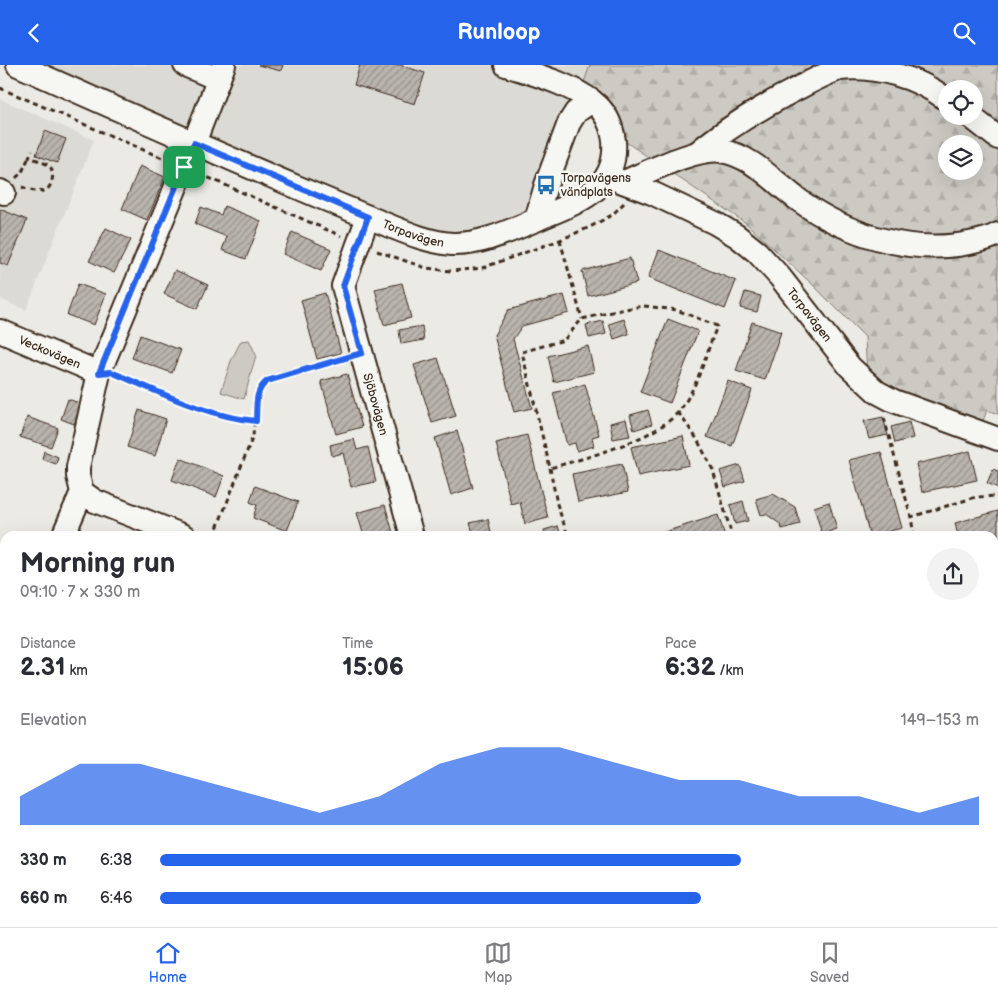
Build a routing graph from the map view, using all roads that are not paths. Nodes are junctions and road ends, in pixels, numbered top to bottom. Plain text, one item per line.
1 (18, 65) edge
2 (185, 65) edge
3 (506, 65) edge
4 (542, 71) edge
5 (221, 72) edge
6 (938, 93) edge
7 (592, 101) junction
8 (981, 125) edge
9 (998, 138) edge
10 (194, 143) junction
11 (696, 153) junction
12 (616, 179) junction
13 (368, 217) junction
14 (536, 219) junction
15 (998, 234) edge
16 (0, 331) edge
17 (99, 373) junction
18 (998, 439) edge
19 (82, 492) junction
20 (65, 531) edge
21 (171, 531) edge
22 (411, 531) edge

1 - 10 street, Torpavägen
2 - 5 street
3 - 4 street
4 - 7 street
5 - 10 street
6 - 11 street, Torpavägen
7 - 12 street, Torpavägen
7 - 14 street
8 - 9 street
10 - 13 street, Torpavägen
10 - 17 street
11 - 12 street, Torpavägen
11 - 15 street, Torpavägen
12 - 14 street, Torpavägen
12 - 18 street, Torpavägen
13 - 14 street, Torpavägen
13 - 22 street, Sjöbovägen
16 - 17 street, Veckovägen
17 - 19 street
19 - 20 street
19 - 21 street

